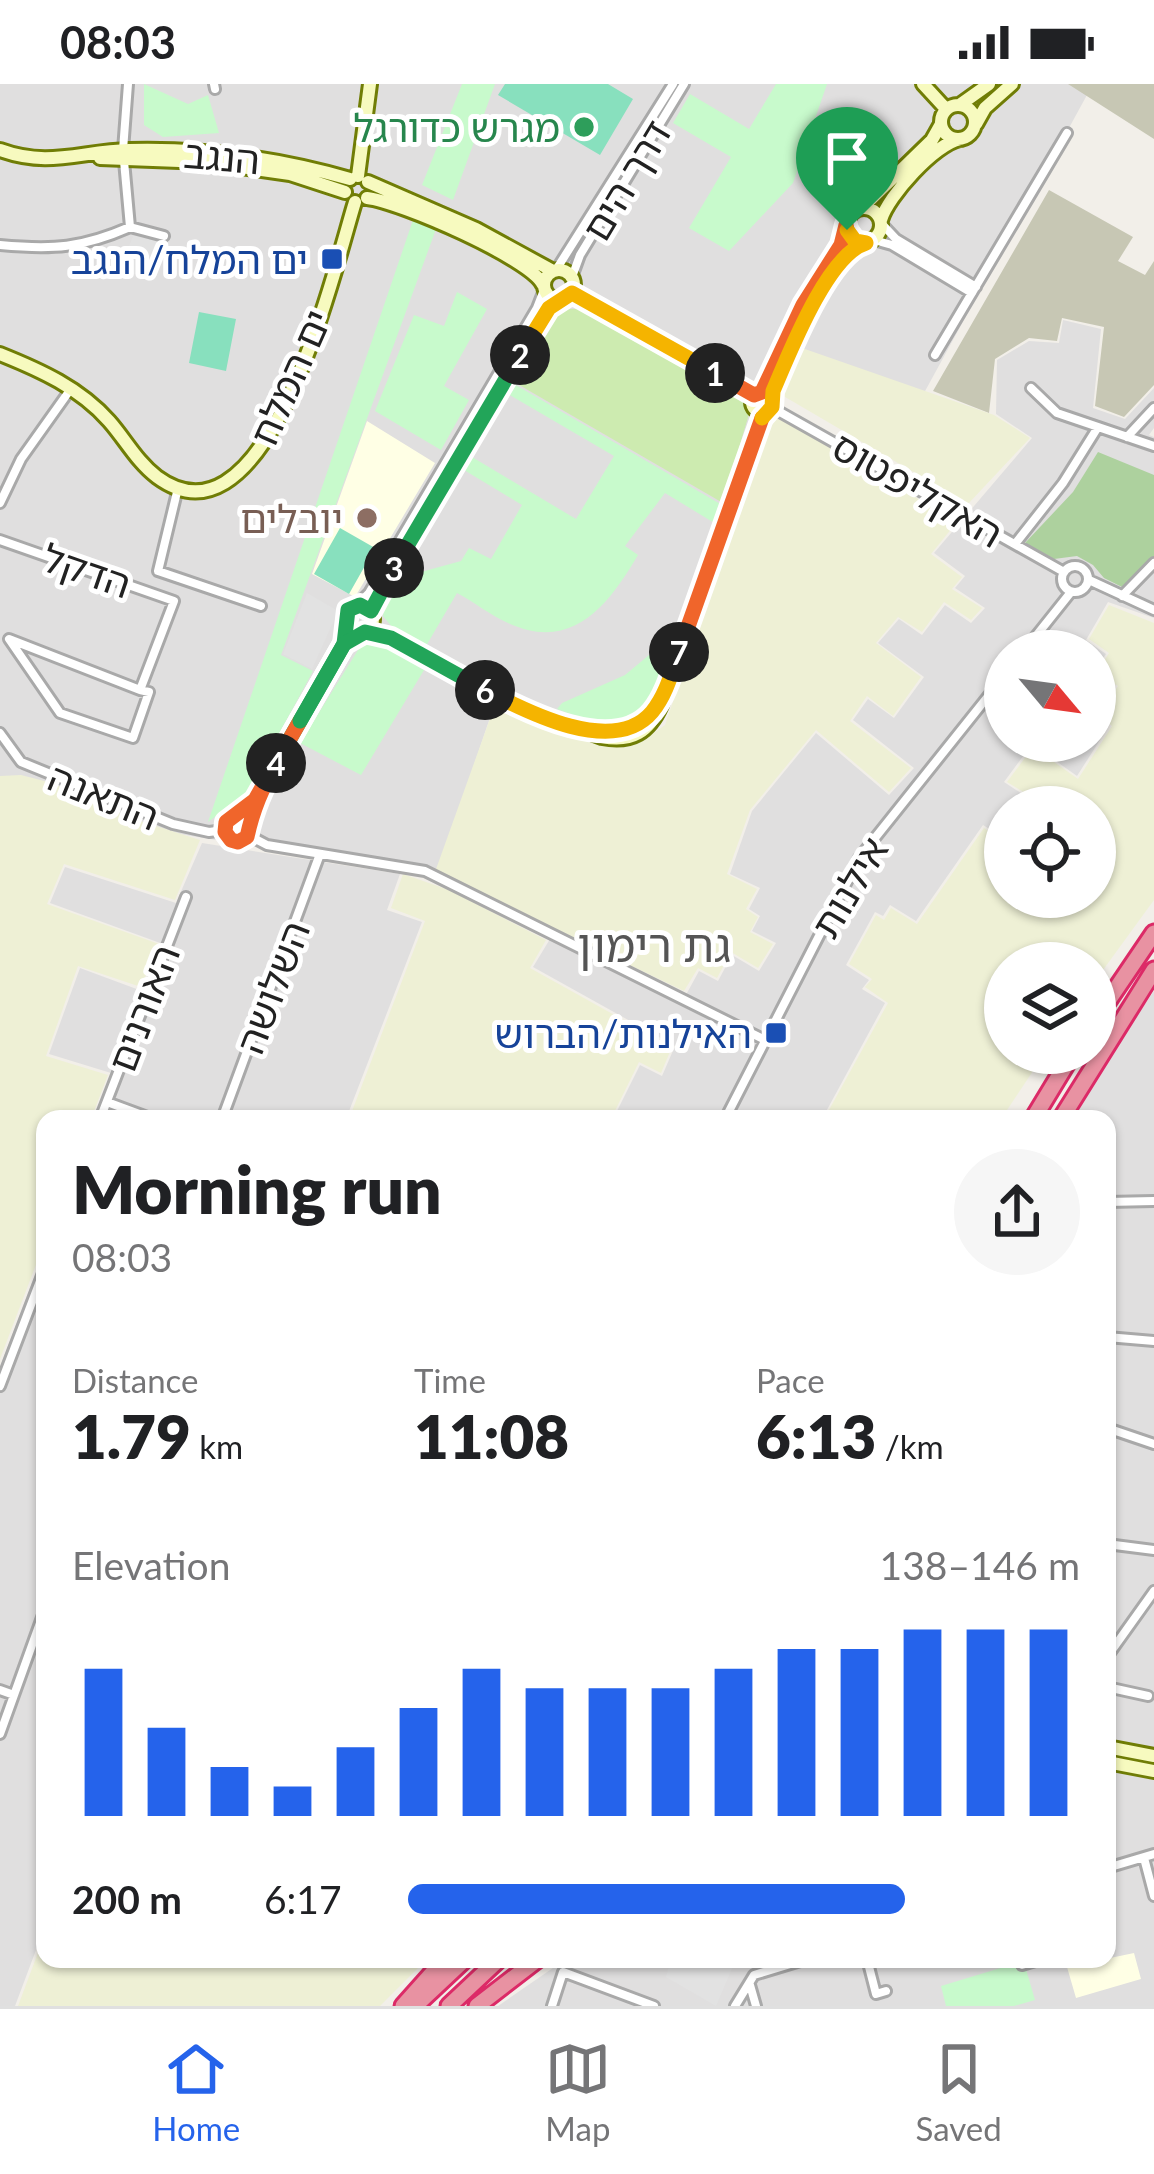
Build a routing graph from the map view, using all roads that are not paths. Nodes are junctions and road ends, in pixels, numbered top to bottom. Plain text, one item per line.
1 (128, 84) edge
2 (370, 84) edge
3 (673, 84) edge
4 (684, 84) edge
5 (923, 84) edge
6 (989, 84) edge
7 (1012, 84) edge
8 (952, 107) junction
9 (940, 124) junction
10 (975, 125) junction
11 (1067, 133) dead end
12 (960, 139) junction
13 (0, 150) edge
14 (123, 156) junction
15 (357, 188) junction
16 (862, 208) junction
17 (881, 222) junction
18 (846, 225) junction
19 (130, 226) junction
20 (164, 236) dead end
21 (870, 241) junction
22 (0, 245) edge
23 (555, 271) junction
24 (572, 277) junction
25 (544, 287) junction
26 (974, 290) junction
27 (572, 293) junction
28 (558, 301) junction
29 (0, 354) edge
30 (935, 355) dead end
31 (71, 388) junction
32 (1031, 388) dead end
33 (763, 403) junction
34 (1154, 408) edge
35 (1098, 427) junction
36 (1127, 437) junction
37 (1154, 446) edge
38 (178, 488) junction
39 (0, 503) edge
40 (0, 540) edge
41 (1015, 544) junction
42 (1154, 562) edge
43 (1064, 572) junction
44 (1089, 580) junction
45 (1071, 592) junction
46 (1122, 596) junction
47 (261, 606) dead end
48 (356, 606) junction
49 (1154, 610) edge
50 (363, 624) junction
51 (1041, 630) edge
52 (140, 689) junction
53 (984, 701) edge
54 (0, 733) edge
55 (255, 800) junction
56 (236, 816) junction
57 (249, 823) junction
58 (224, 830) junction
59 (248, 835) junction
60 (320, 854) junction
61 (186, 897) dead end
62 (1154, 934) edge
63 (1154, 970) edge
64 (1116, 989) edge
65 (765, 1040) junction
66 (1060, 1074) edge
67 (107, 1102) junction
68 (104, 1110) edge
69 (129, 1110) edge
70 (225, 1110) edge
71 (730, 1110) edge
72 (1036, 1110) edge
73 (1066, 1110) edge
74 (1154, 1201) edge
75 (1116, 1202) edge
76 (36, 1292) edge
77 (1116, 1338) edge
78 (1154, 1341) edge
79 (0, 1386) edge
80 (1116, 1431) edge
81 (1154, 1444) edge
82 (1116, 1545) edge
83 (1154, 1550) edge
84 (1154, 1592) edge
85 (36, 1634) edge
86 (1116, 1645) edge
87 (1116, 1689) edge
88 (0, 1690) edge
89 (14, 1695) junction
90 (1148, 1696) dead end
91 (0, 1734) edge
92 (1116, 1749) edge
93 (1154, 1756) edge
94 (1116, 1764) edge
95 (1154, 1771) edge
96 (1149, 1856) edge
97 (1116, 1865) edge
98 (1154, 1896) edge
99 (438, 1968) edge
100 (455, 1968) edge
101 (489, 1968) edge
102 (526, 1968) edge
103 (777, 1968) edge
104 (869, 1968) edge
105 (749, 1983) junction
106 (886, 1991) dead end
107 (403, 2006) edge
108 (415, 2006) edge
109 (449, 2006) edge
110 (477, 2006) edge
111 (552, 2006) edge
112 (654, 2006) edge
113 (735, 2006) edge
114 (756, 2006) edge

1 - 14 street
2 - 15 street, ים המלח
3 - 23 street, דרך הים
4 - 24 street, דרך הים
5 - 8 street
6 - 8 street
7 - 10 street
8 - 9 street
8 - 10 street
9 - 12 street
9 - 16 street
10 - 12 street
11 - 26 street
12 - 17 street
13 - 14 street, הנגב
14 - 15 street, הנגב
14 - 19 street
15 - 23 street
15 - 25 street
15 - 38 street, ים המלח
16 - 17 street
16 - 18 street
17 - 21 street
17 - 26 street
18 - 21 street
18 - 33 street
19 - 20 street
19 - 22 street
21 - 26 street
21 - 33 street
23 - 24 street
23 - 25 street
24 - 27 street
25 - 28 street
25 - 48 street
26 - 30 street
27 - 28 street
27 - 33 street
28 - 50 street
29 - 31 street
31 - 38 street
31 - 39 street
32 - 35 street
33 - 41 street, האקליפטוס
33 - 50 street
34 - 36 street
35 - 36 street
35 - 41 street
36 - 37 street
38 - 47 street
40 - 52 street, הדקל
41 - 43 street, האקליפטוס
42 - 46 street
43 - 44 street
43 - 45 street
44 - 45 street
44 - 46 street
45 - 51 street
46 - 49 street
48 - 50 street
48 - 50 street
50 - 55 street
52 - 52 street
53 - 65 street, אילנות
54 - 58 street, התאנה
55 - 56 street
55 - 57 street
56 - 57 street
56 - 58 street
57 - 59 street
58 - 59 street
59 - 60 street
60 - 65 street
60 - 70 street, השלושה
61 - 67 street, האורנים
62 - 64 highway
63 - 73 highway
65 - 71 street, אילנות
66 - 72 highway
67 - 68 street, האורנים
67 - 69 street
74 - 75 street
76 - 79 street
77 - 78 street
80 - 81 street
82 - 83 street
84 - 86 street
85 - 89 street
87 - 90 street
88 - 89 street
89 - 91 street
92 - 93 street
94 - 95 street
96 - 97 street
96 - 98 street
99 - 107 highway
100 - 108 highway
101 - 109 highway
102 - 110 highway
103 - 105 street
104 - 106 street
105 - 113 street
105 - 114 street
111 - 112 street

